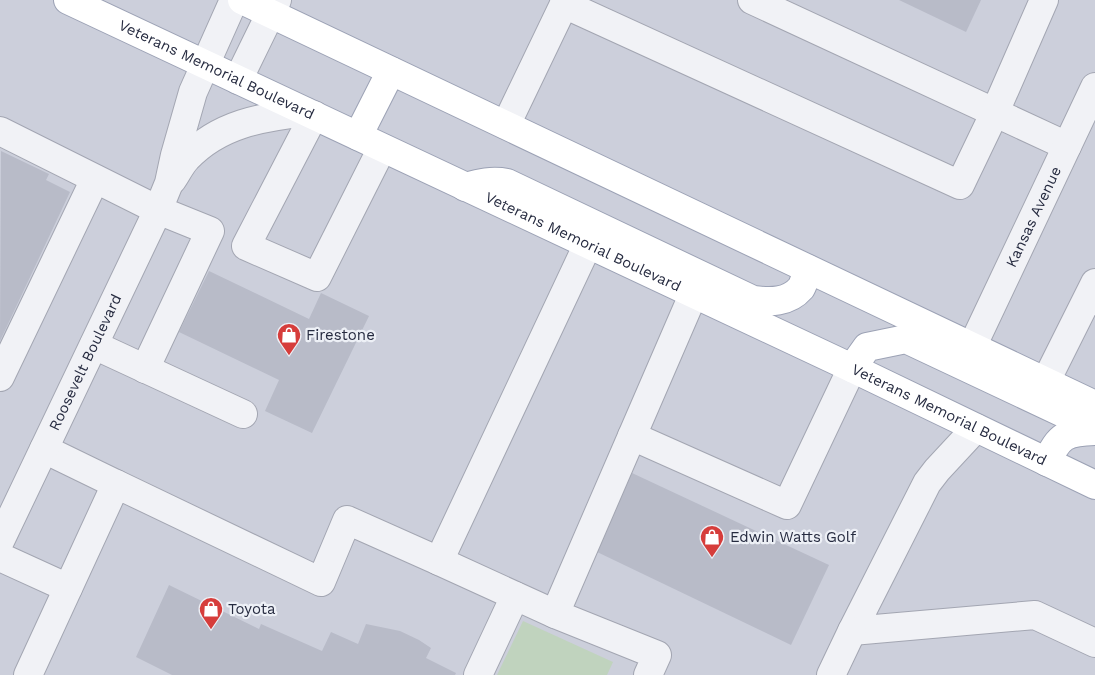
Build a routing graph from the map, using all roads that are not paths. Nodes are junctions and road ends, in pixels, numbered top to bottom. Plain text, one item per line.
1 (68, 0) edge
2 (234, 0) edge
3 (242, 0) edge
4 (752, 0) edge
5 (1044, 0) edge
6 (565, 2) edge
7 (274, 7) edge
8 (205, 64) junction
9 (392, 71) junction
10 (238, 80) junction
11 (1095, 87) edge
12 (995, 112) junction
13 (310, 113) junction
14 (506, 125) junction
15 (0, 131) edge
16 (370, 142) junction
17 (1067, 146) junction
18 (95, 179) junction
19 (169, 183) junction
20 (465, 186) junction
21 (158, 210) junction
22 (210, 231) junction
23 (588, 244) junction
24 (246, 246) junction
25 (808, 269) junction
26 (1095, 283) edge
27 (694, 295) junction
28 (94, 345) junction
29 (972, 347) junction
30 (852, 368) junction
31 (145, 369) junction
32 (0, 377) edge
33 (1046, 381) junction
34 (1095, 405) edge
35 (243, 414) dead end
36 (976, 428) junction
37 (1095, 430) edge
38 (632, 436) junction
39 (44, 449) junction
40 (1047, 462) junction
41 (116, 484) junction
42 (1095, 485) edge
43 (0, 542) edge
44 (0, 557) edge
45 (439, 561) junction
46 (68, 588) junction
47 (515, 596) junction
48 (555, 614) junction
49 (852, 631) junction
50 (1095, 644) edge
51 (28, 675) edge
52 (478, 675) edge
53 (648, 675) edge
54 (830, 675) edge

1 - 8 main road, Veterans Memorial Boulevard
2 - 8 street, Roosevelt Boulevard
3 - 7 main road
4 - 12 street
5 - 12 street
6 - 12 street
6 - 14 street
7 - 9 main road
7 - 10 street
8 - 10 main road, Veterans Memorial Boulevard
8 - 19 street, Roosevelt Boulevard
9 - 14 main road
9 - 16 main road
10 - 13 main road, Veterans Memorial Boulevard
11 - 17 street, Kansas Avenue
12 - 17 street
13 - 16 main road, Veterans Memorial Boulevard
13 - 19 street, Roosevelt Boulevard
13 - 24 street
14 - 25 main road
15 - 18 street
16 - 20 main road, Veterans Memorial Boulevard
16 - 24 street
17 - 29 street, Kansas Avenue
18 - 21 street
18 - 32 street
19 - 21 street, Roosevelt Boulevard
20 - 23 main road, Veterans Memorial Boulevard
20 - 25 main road
21 - 22 street
21 - 28 street, Roosevelt Boulevard
22 - 24 street
22 - 31 street
23 - 27 main road, Veterans Memorial Boulevard
23 - 45 street
25 - 29 main road
26 - 33 street
27 - 30 main road, Veterans Memorial Boulevard
27 - 38 street
28 - 31 street
28 - 39 street, Roosevelt Boulevard
29 - 33 main road
30 - 36 main road, Veterans Memorial Boulevard
30 - 37 main road
30 - 38 street
31 - 35 street
33 - 34 main road
36 - 40 main road, Veterans Memorial Boulevard
36 - 49 street
37 - 40 main road
38 - 48 street
39 - 41 street
39 - 43 street, Roosevelt Boulevard
40 - 42 main road, Veterans Memorial Boulevard
41 - 45 street
41 - 46 street
44 - 46 street
45 - 47 street
46 - 51 street
47 - 48 street
47 - 52 street
48 - 53 street
49 - 50 street
49 - 54 street

